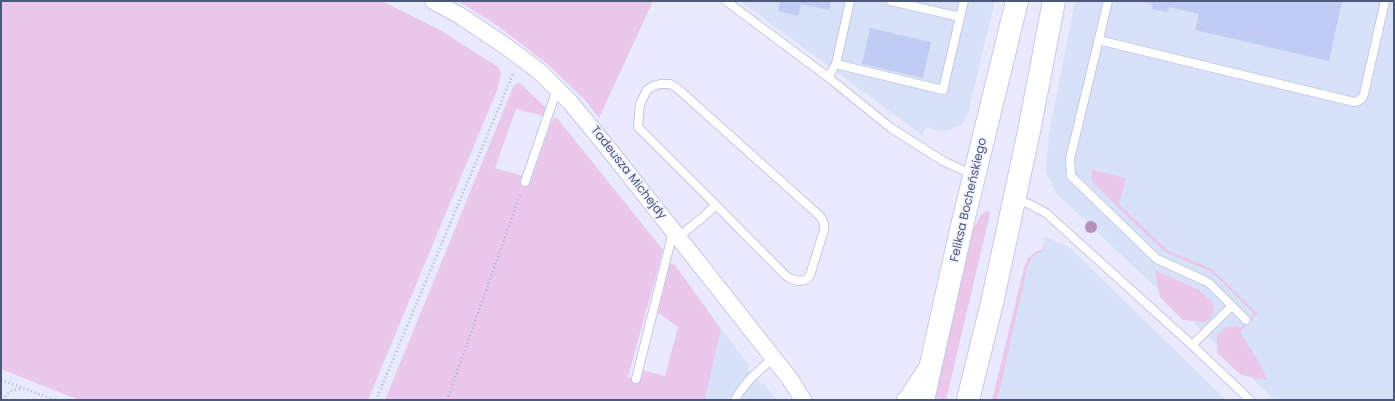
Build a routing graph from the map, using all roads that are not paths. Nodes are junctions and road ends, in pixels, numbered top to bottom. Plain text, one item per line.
1 (433, 1) edge
2 (726, 1) edge
3 (850, 1) edge
4 (891, 1) edge
5 (964, 1) edge
6 (1017, 1) edge
7 (1054, 1) edge
8 (1108, 1) edge
9 (1385, 1) edge
10 (960, 18) junction
11 (1098, 40) junction
12 (836, 64) junction
13 (828, 77) junction
14 (557, 89) junction
15 (974, 176) junction
16 (525, 182) road end
17 (1014, 200) junction
18 (716, 205) junction
19 (676, 234) junction
20 (1232, 306) junction
21 (1246, 320) dead end
22 (1192, 345) junction
23 (773, 358) junction
24 (932, 359) junction
25 (636, 379) dead end
26 (790, 379) junction
27 (735, 400) edge
28 (803, 400) edge
29 (814, 400) edge
30 (905, 400) edge
31 (923, 400) edge
32 (968, 400) edge
33 (1250, 400) edge

1 - 14 street, Tadeusza Michejdy
2 - 13 lane
3 - 12 lane
4 - 10 lane
5 - 10 lane
6 - 15 main road, Feliksa Bocheńskiego
7 - 17 main road
8 - 11 lane
9 - 11 lane
10 - 12 lane
11 - 20 lane
12 - 13 lane
13 - 15 lane
14 - 16 lane
14 - 19 street, Tadeusza Michejdy
15 - 24 main road, Feliksa Bocheńskiego
17 - 22 lane
17 - 32 main road
18 - 18 lane
18 - 19 lane
19 - 23 street, Tadeusza Michejdy
19 - 25 lane
20 - 21 lane
20 - 22 lane
22 - 33 lane
23 - 26 street, Tadeusza Michejdy
23 - 27 lane
24 - 30 street
24 - 31 main road, Feliksa Bocheńskiego
26 - 28 street, Tadeusza Michejdy
26 - 29 street, Tadeusza Michejdy

